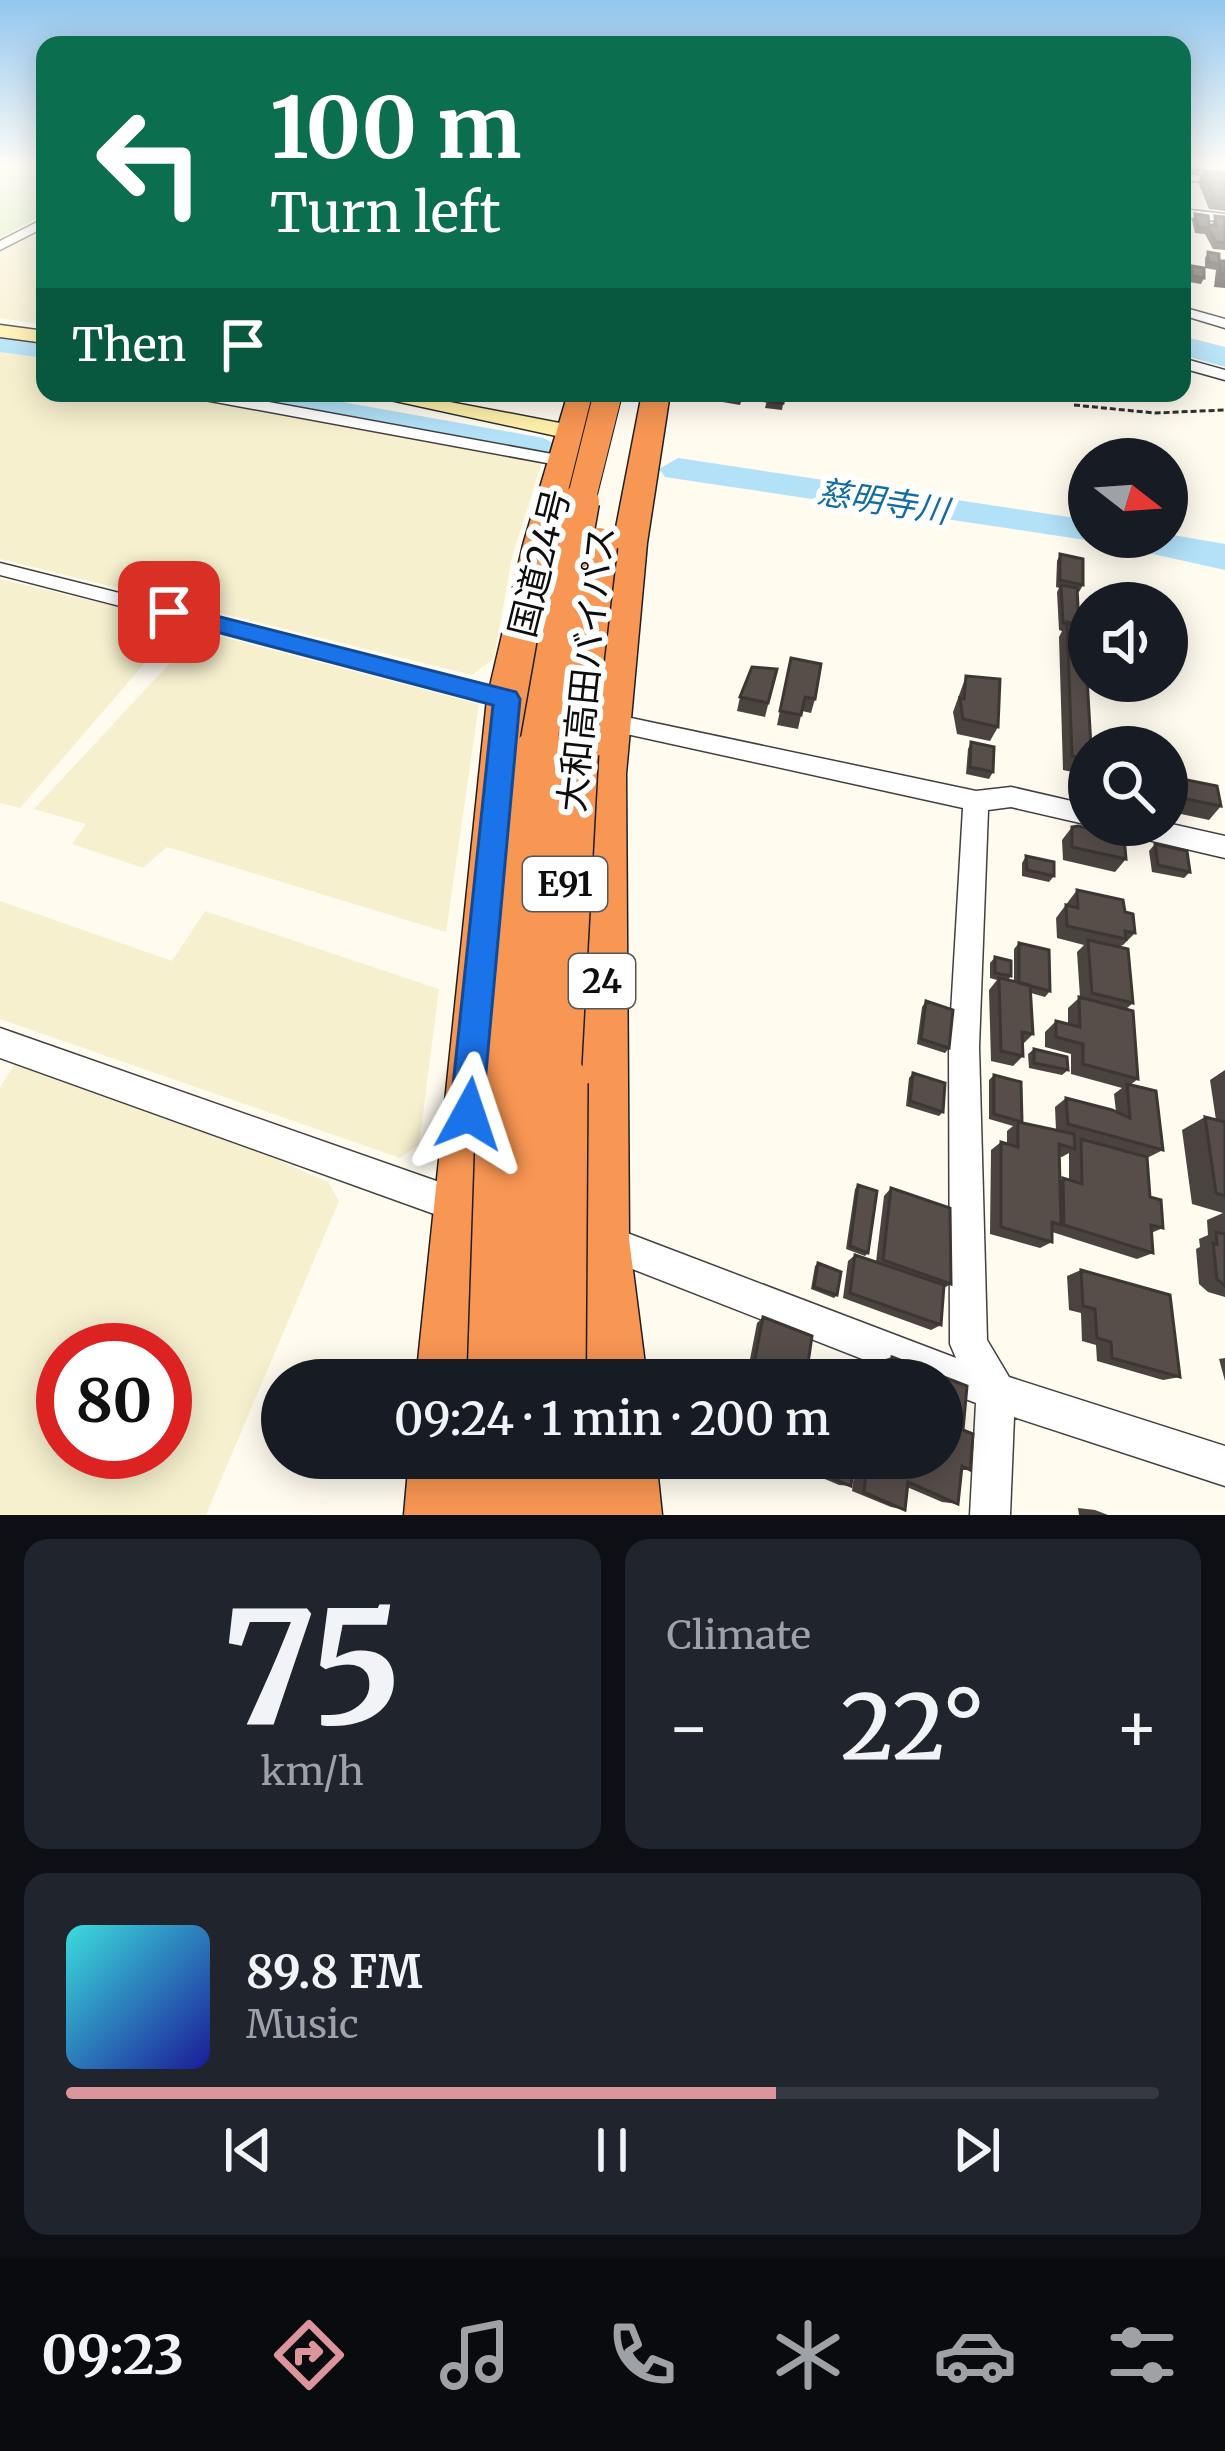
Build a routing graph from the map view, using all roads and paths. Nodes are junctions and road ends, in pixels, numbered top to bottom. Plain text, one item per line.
1 (1191, 314) edge
2 (1225, 324) edge
3 (0, 331) edge
4 (36, 337) edge
5 (1191, 366) edge
6 (1225, 375) edge
7 (256, 402) edge
8 (402, 402) edge
9 (580, 402) edge
10 (606, 402) edge
11 (630, 402) edge
12 (654, 402) edge
13 (1074, 405) dead end
14 (1225, 410) edge
15 (567, 447) junction
16 (0, 569) edge
17 (507, 699) junction
18 (610, 723) junction
19 (976, 801) junction
20 (1068, 810) edge
21 (1188, 838) edge
22 (1225, 847) edge
23 (0, 1043) edge
24 (460, 1206) junction
25 (599, 1239) junction
26 (450, 1359) edge
27 (500, 1359) edge
28 (554, 1359) edge
29 (612, 1359) edge
30 (996, 1392) junction
31 (1225, 1466) edge
32 (443, 1479) edge
33 (497, 1479) edge
34 (554, 1479) edge
35 (623, 1479) edge
36 (440, 1515) edge
37 (496, 1515) edge
38 (555, 1515) edge
39 (626, 1515) edge
40 (990, 1515) edge

1 - 2 street
3 - 4 street
5 - 6 street
7 - 15 street
8 - 15 street
9 - 15 highway, 国道24号
10 - 27 highway, 大和高田バイパス / E91, bridge
11 - 28 highway, 大和高田バイパス / E91, bridge
12 - 18 highway, 24
13 - 14 path
15 - 17 highway, 国道24号
16 - 17 street
17 - 18 street
17 - 24 highway, 国道24号
18 - 19 street
18 - 25 highway, 24
19 - 20 street
19 - 30 street
21 - 22 street
23 - 24 street
24 - 25 street
24 - 26 highway, 国道24号
25 - 29 highway, 24
25 - 30 street
30 - 31 street
30 - 40 street
32 - 36 highway
33 - 37 highway
34 - 38 highway
35 - 39 highway

